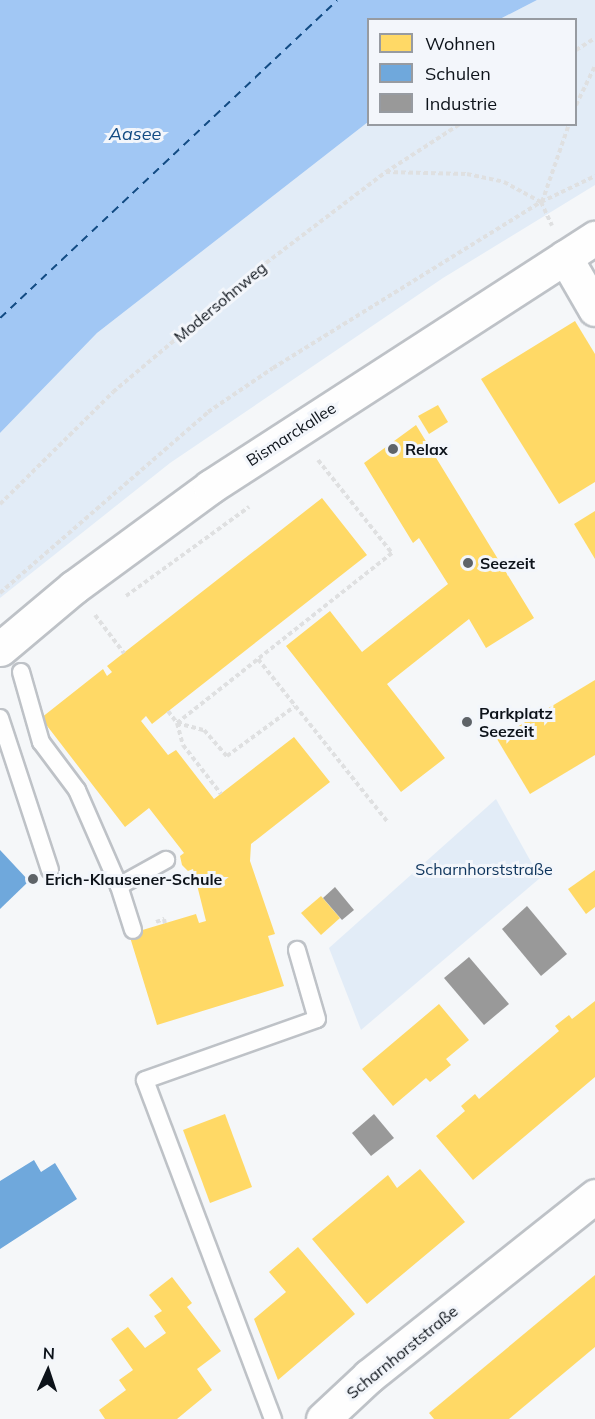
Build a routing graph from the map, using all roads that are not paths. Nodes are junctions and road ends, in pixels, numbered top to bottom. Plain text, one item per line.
1 (595, 238) edge
2 (565, 257) junction
3 (595, 309) edge
4 (10, 661) edge
5 (0, 718) edge
6 (166, 860) dead end
7 (50, 870) dead end
8 (119, 886) junction
9 (133, 930) dead end
10 (297, 950) dead end
11 (595, 1196) edge
12 (273, 1419) edge
13 (323, 1419) edge

1 - 2 street, Bismarckallee
2 - 3 street
2 - 4 street, Bismarckallee
4 - 8 lane
5 - 7 lane
6 - 8 lane
8 - 9 lane
10 - 12 lane
11 - 13 street, Scharnhorststraße

